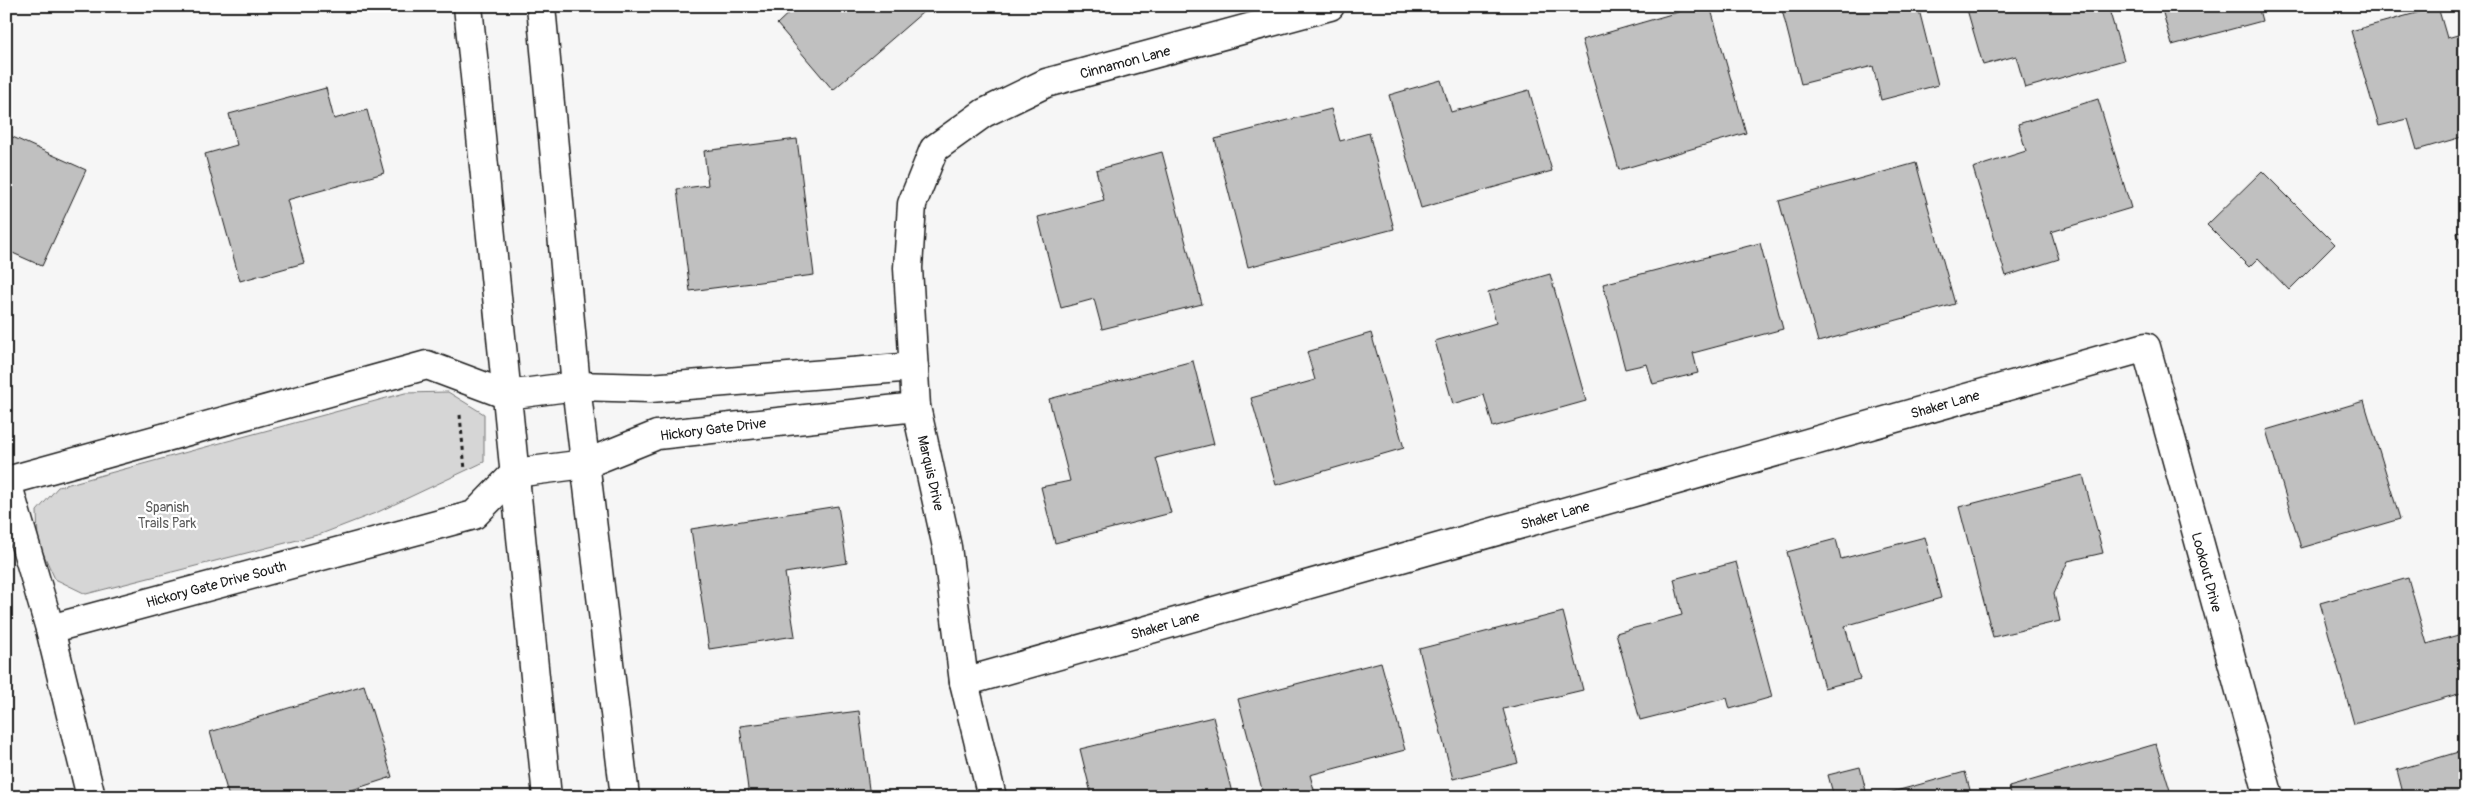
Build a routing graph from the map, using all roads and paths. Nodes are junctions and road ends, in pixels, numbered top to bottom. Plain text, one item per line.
1 (468, 6) edge
2 (542, 6) edge
3 (1330, 6) edge
4 (934, 150) joint
5 (2146, 347) joint
6 (914, 367) junction
7 (576, 386) junction
8 (508, 395) junction
9 (916, 407) junction
10 (459, 408) dead end
11 (585, 464) junction
12 (465, 470) dead end
13 (515, 473) junction
14 (7, 480) edge
15 (50, 629) junction
16 (964, 682) junction
17 (91, 797) edge
18 (547, 797) edge
19 (625, 797) edge
20 (992, 797) edge
21 (2269, 797) edge

1 - 8 street
2 - 7 street
3 - 4 street, Cinnamon Lane
4 - 6 street, Marquis Drive
5 - 16 street, Shaker Lane
5 - 21 street, Lookout Drive
6 - 7 street
6 - 9 street, Marquis Drive
7 - 8 street
7 - 11 street
8 - 13 street
8 - 14 street
9 - 11 street, Hickory Gate Drive
9 - 16 street, Marquis Drive
10 - 12 path
11 - 13 street, Hickory Gate Drive
11 - 19 street
13 - 15 street, Hickory Gate Drive South
13 - 18 street
14 - 15 street
15 - 17 street
16 - 20 street, Marquis Drive

